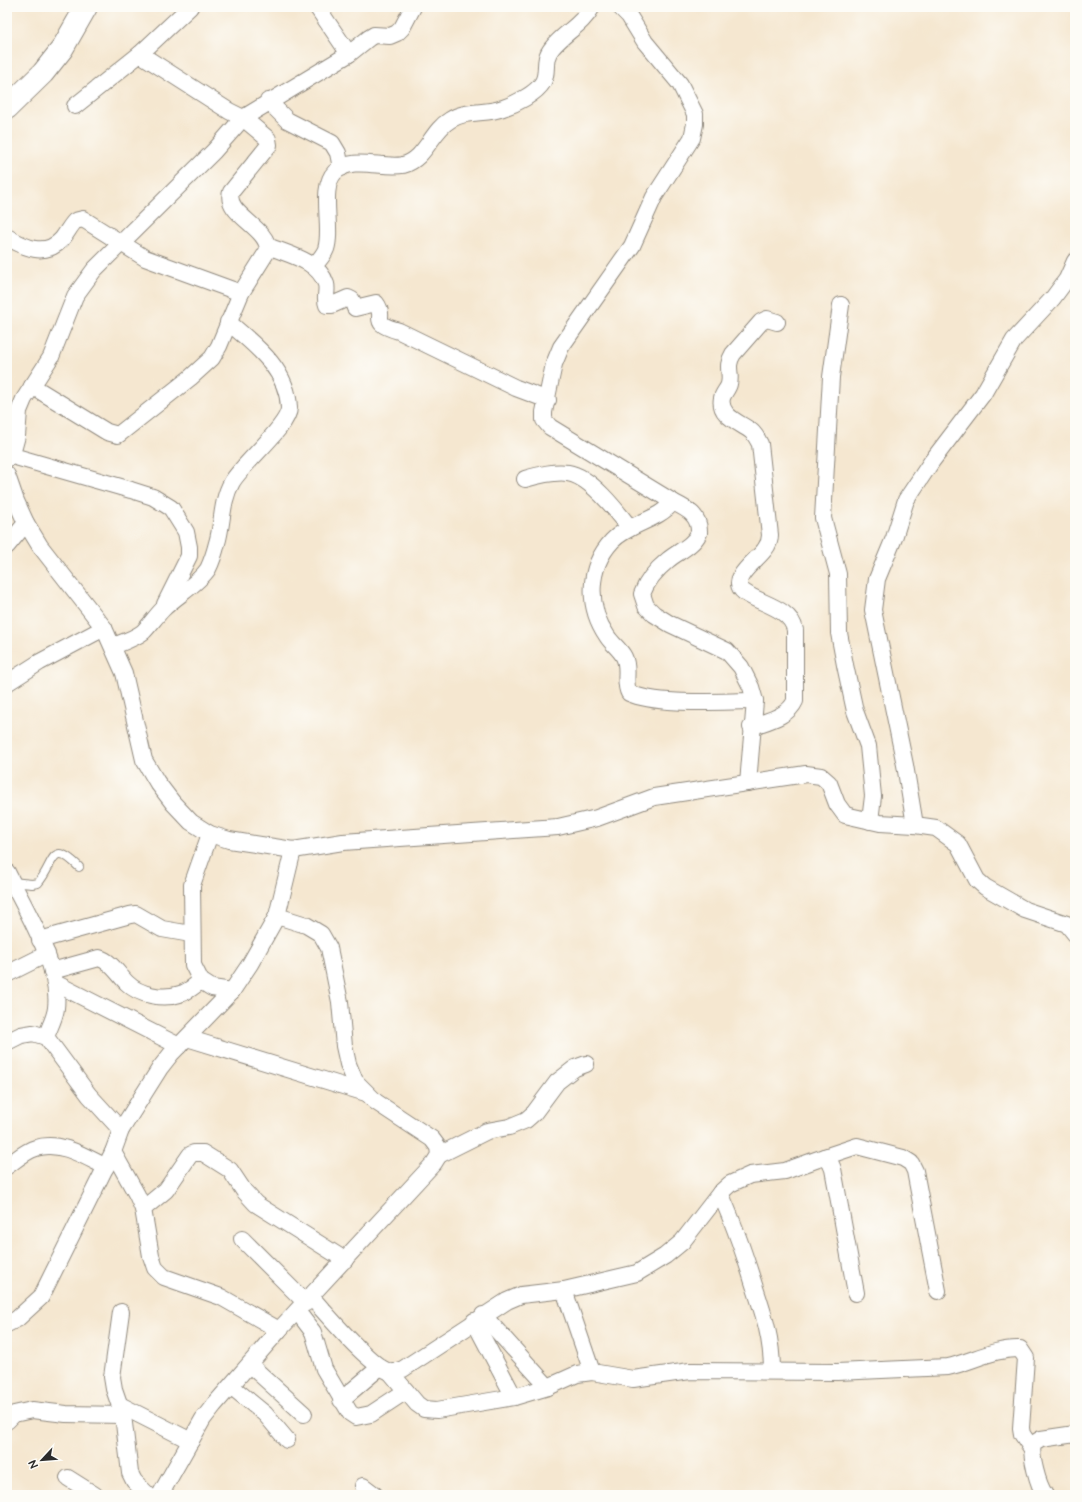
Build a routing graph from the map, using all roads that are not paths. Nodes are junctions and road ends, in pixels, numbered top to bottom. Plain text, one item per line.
1 (86, 7) edge
2 (190, 7) edge
3 (316, 7) edge
4 (413, 7) edge
5 (592, 7) edge
6 (620, 7) edge
7 (140, 54) junction
8 (349, 54) junction
9 (268, 101) junction
10 (75, 106) dead end
11 (7, 108) edge
12 (243, 118) junction
13 (341, 168) junction
14 (7, 237) edge
15 (121, 242) junction
16 (268, 246) junction
17 (1075, 261) edge
18 (314, 266) junction
19 (241, 293) junction
20 (841, 305) dead end
21 (228, 322) junction
22 (777, 322) dead end
23 (32, 386) junction
24 (548, 400) junction
25 (8, 457) edge
26 (7, 475) edge
27 (525, 479) dead end
28 (673, 502) junction
29 (26, 523) junction
30 (630, 528) junction
31 (7, 546) edge
32 (163, 609) junction
33 (104, 628) junction
34 (113, 646) junction
35 (7, 684) edge
36 (755, 702) junction
37 (751, 726) junction
38 (748, 783) junction
39 (870, 821) junction
40 (915, 825) junction
41 (210, 834) junction
42 (293, 850) junction
43 (79, 867) dead end
44 (9, 877) edge
45 (277, 916) junction
46 (191, 934) junction
47 (1075, 934) edge
48 (40, 940) junction
49 (47, 954) junction
50 (7, 974) edge
51 (54, 977) junction
52 (201, 981) junction
53 (232, 991) junction
54 (46, 1037) junction
55 (7, 1042) edge
56 (183, 1042) junction
57 (586, 1064) dead end
58 (366, 1093) junction
59 (121, 1130) junction
60 (114, 1152) junction
61 (439, 1155) junction
62 (824, 1157) junction
63 (7, 1166) edge
64 (106, 1167) junction
65 (720, 1194) junction
66 (143, 1209) junction
67 (242, 1239) dead end
68 (345, 1260) junction
69 (564, 1290) junction
70 (938, 1291) dead end
71 (856, 1292) dead end
72 (305, 1304) junction
73 (121, 1312) dead end
74 (479, 1318) junction
75 (7, 1324) edge
76 (279, 1330) junction
77 (250, 1365) junction
78 (385, 1370) junction
79 (772, 1371) junction
80 (592, 1372) junction
81 (231, 1386) junction
82 (548, 1387) junction
83 (406, 1391) junction
84 (514, 1397) junction
85 (341, 1400) junction
86 (122, 1410) junction
87 (304, 1414) dead end
88 (7, 1421) edge
89 (1075, 1434) edge
90 (287, 1440) dead end
91 (191, 1441) junction
92 (1032, 1448) junction
93 (68, 1478) dead end
94 (95, 1495) edge
95 (148, 1495) edge
96 (160, 1495) edge
97 (1045, 1495) edge

1 - 11 street
2 - 7 street
3 - 8 street
4 - 8 street
5 - 13 street
6 - 24 street
7 - 10 street
7 - 12 street
8 - 9 street
9 - 12 street
9 - 13 street
12 - 15 street
12 - 16 street
13 - 18 street
14 - 15 street
15 - 19 street
15 - 23 street
16 - 18 street
16 - 19 street
17 - 40 street
18 - 24 street
19 - 21 street
20 - 39 street
21 - 23 street
21 - 32 street
22 - 37 street
23 - 25 street
24 - 28 street
25 - 32 street
26 - 29 street
27 - 30 street
28 - 30 street
28 - 36 street
29 - 31 street
29 - 33 street
30 - 36 street
32 - 34 street
33 - 34 street
33 - 35 street
34 - 41 street
36 - 37 street
37 - 38 street
38 - 39 street
38 - 42 street
39 - 40 street
40 - 47 street
41 - 42 street
41 - 46 street
42 - 45 street
43 - 44 lane
44 - 48 street
45 - 53 street
45 - 58 street
46 - 48 street
46 - 52 street
48 - 49 street
49 - 50 street
49 - 51 street
51 - 52 street
51 - 54 street
51 - 56 street
52 - 53 street
53 - 56 street
54 - 55 street
54 - 59 street
56 - 58 street
56 - 59 street
57 - 61 street
58 - 61 street
59 - 60 street
60 - 64 street
60 - 66 street
61 - 68 street
62 - 65 street
62 - 70 street
62 - 71 street
63 - 64 street
64 - 75 street
65 - 69 street
65 - 79 street
66 - 68 street
66 - 76 street
67 - 72 street
68 - 72 street
69 - 74 street
69 - 80 street
72 - 76 street
72 - 78 street
72 - 85 street
73 - 86 street
74 - 78 street
74 - 82 street
74 - 84 street
76 - 77 street
77 - 81 street
77 - 87 street
78 - 83 street
78 - 85 street
79 - 80 street
79 - 92 street
80 - 82 street
81 - 90 street
81 - 91 street
82 - 84 street
83 - 84 street
83 - 85 street
86 - 88 street
86 - 91 street
86 - 95 street
89 - 92 street
91 - 96 street
92 - 97 street
93 - 94 street

